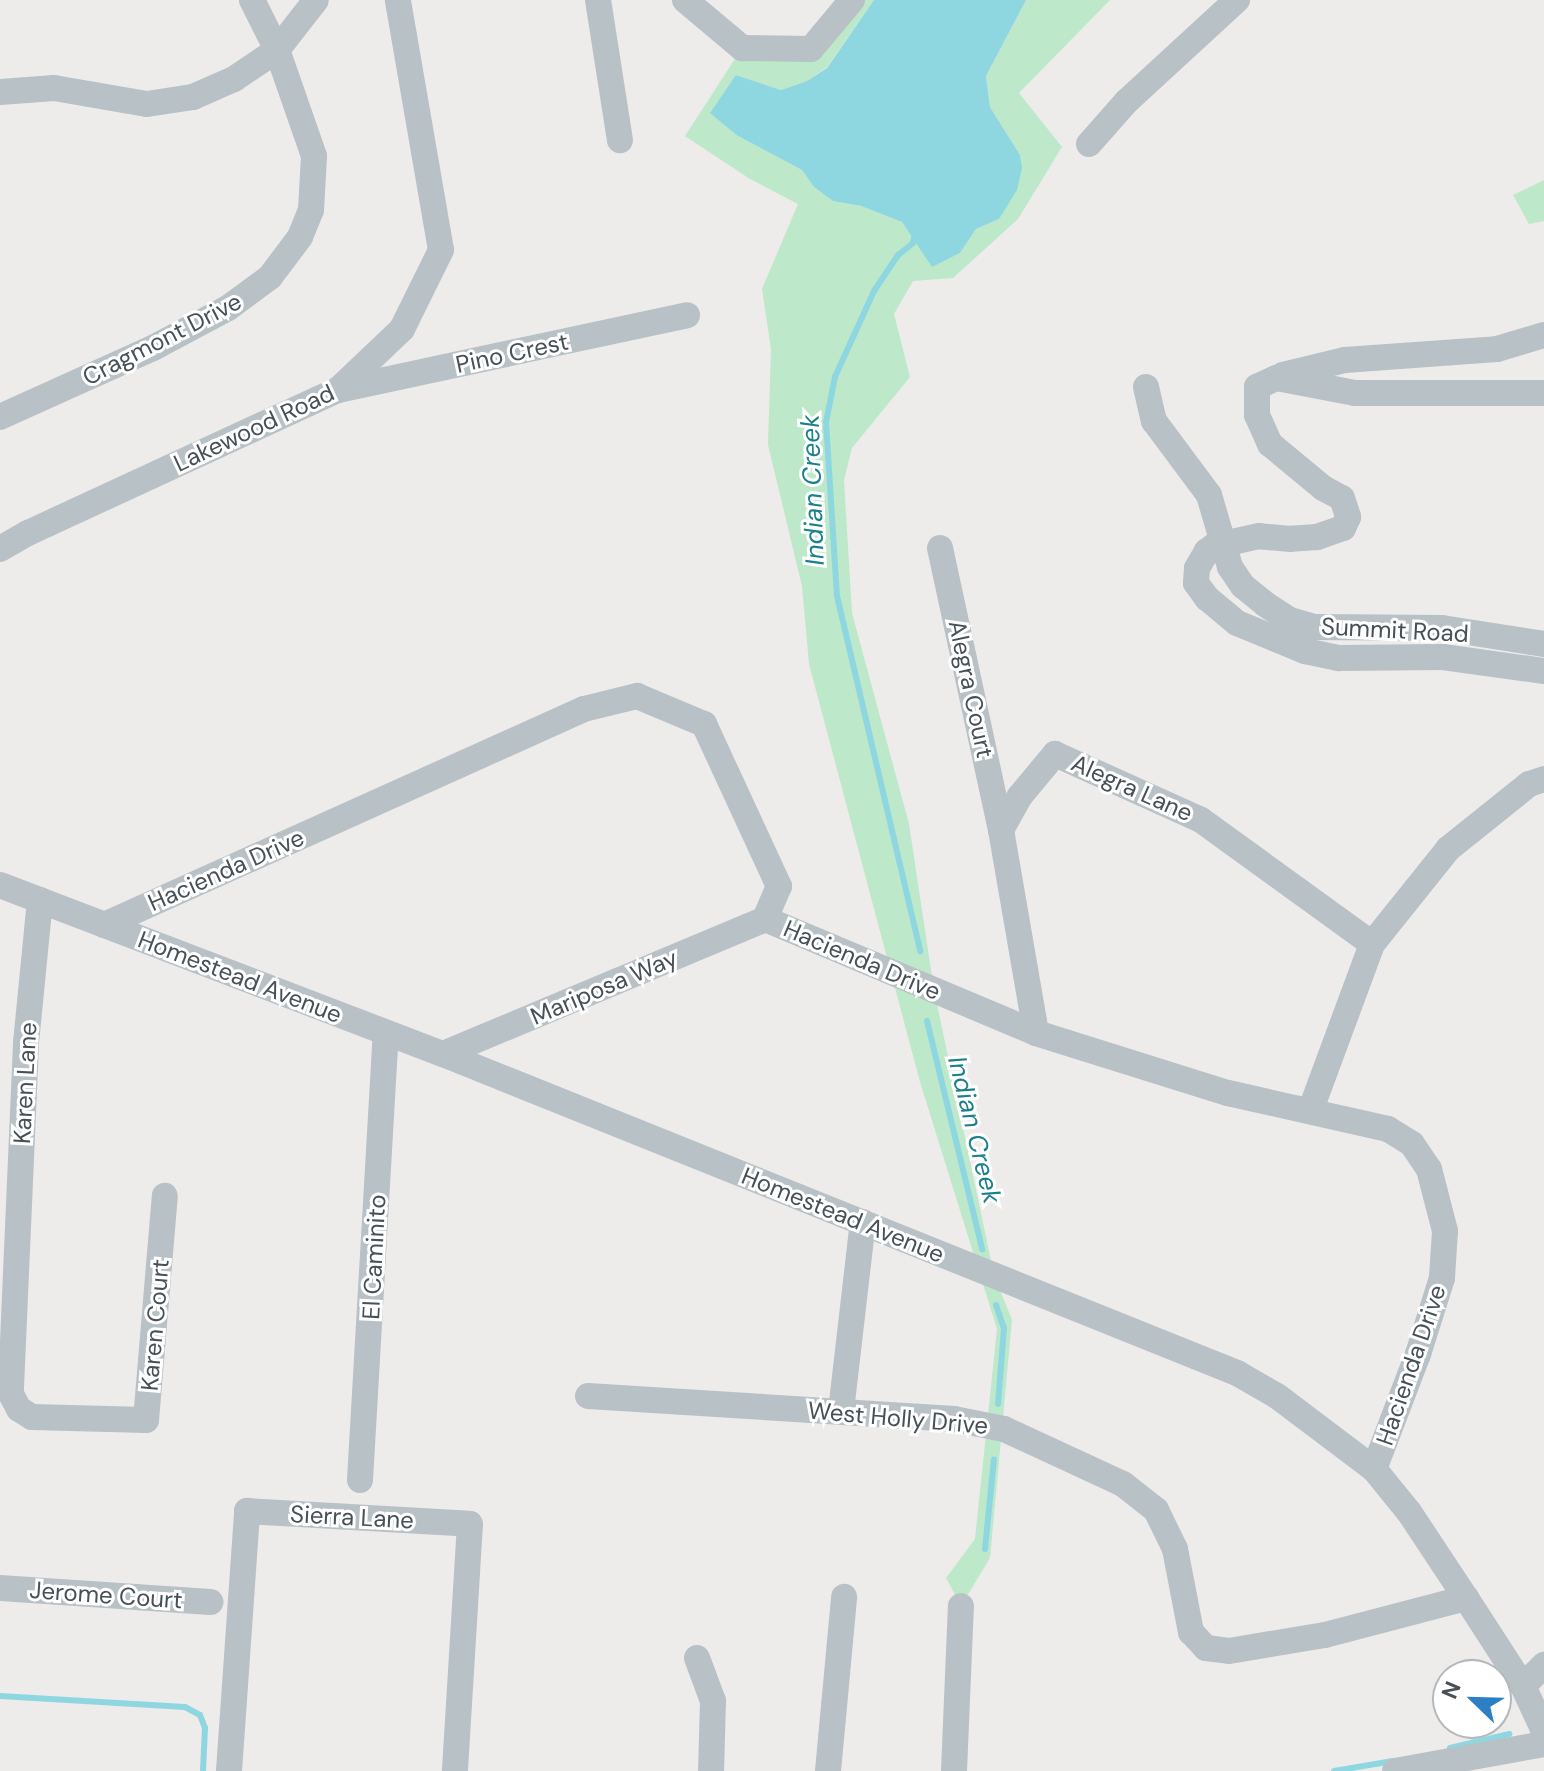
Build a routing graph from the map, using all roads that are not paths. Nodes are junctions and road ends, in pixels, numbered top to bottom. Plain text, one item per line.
1 (252, 0) edge
2 (316, 0) edge
3 (398, 0) edge
4 (598, 0) edge
5 (685, 0) edge
6 (852, 0) edge
7 (1237, 0) edge
8 (277, 50) junction
9 (0, 92) edge
10 (620, 140) dead end
11 (1089, 144) dead end
12 (687, 315) dead end
13 (1544, 335) edge
14 (1276, 378) junction
15 (1146, 387) dead end
16 (338, 390) junction
17 (1544, 393) edge
18 (0, 417) edge
19 (1221, 543) junction
20 (940, 548) dead end
21 (0, 549) edge
22 (1544, 644) edge
23 (1544, 671) edge
24 (1544, 779) edge
25 (1001, 830) junction
26 (0, 885) edge
27 (40, 900) junction
28 (765, 919) junction
29 (104, 925) junction
30 (1372, 944) junction
31 (1036, 1033) junction
32 (386, 1034) junction
33 (443, 1054) junction
34 (1311, 1109) junction
35 (165, 1196) dead end
36 (863, 1222) junction
37 (588, 1396) dead end
38 (19, 1409) joint
39 (841, 1411) junction
40 (1374, 1469) junction
41 (360, 1480) dead end
42 (0, 1588) edge
43 (844, 1597) dead end
44 (1466, 1598) junction
45 (211, 1602) dead end
46 (961, 1606) dead end
47 (697, 1658) dead end
48 (1544, 1665) edge
49 (1523, 1686) junction
50 (1544, 1731) edge
51 (1544, 1744) edge
52 (229, 1771) edge
53 (455, 1771) edge
54 (711, 1771) edge
55 (828, 1771) edge
56 (954, 1771) edge
57 (1395, 1771) edge

1 - 8 street, Cragmont Drive
2 - 8 street
3 - 16 street, Lakewood Road
4 - 10 street
5 - 6 street
7 - 11 street
8 - 9 street
8 - 18 street, Cragmont Drive
12 - 16 street, Pino Crest
13 - 14 street
14 - 17 street
14 - 19 street
15 - 19 street, Summit Road
16 - 21 street, Lakewood Road
19 - 22 street, Summit Road
19 - 23 street
20 - 25 street, Alegra Court
24 - 30 street
25 - 30 street, Alegra Lane
25 - 31 street
26 - 27 street, Homestead Avenue
27 - 29 street, Homestead Avenue
27 - 38 street, Karen Lane
28 - 29 street, Hacienda Drive
28 - 31 street, Hacienda Drive
28 - 33 street, Mariposa Way
29 - 32 street, Homestead Avenue
30 - 34 street
31 - 34 street, Hacienda Drive
32 - 33 street, Homestead Avenue
32 - 41 street, El Caminito
33 - 36 street, Homestead Avenue
34 - 40 street, Hacienda Drive
35 - 38 street, Karen Court
36 - 39 street
36 - 40 street, Homestead Avenue
37 - 39 street, West Holly Drive
39 - 44 street, West Holly Drive
40 - 44 street, Homestead Avenue
42 - 45 street, Jerome Court
43 - 55 street
44 - 49 street, Homestead Avenue
46 - 56 street
47 - 54 street
48 - 49 street
49 - 50 street, Homestead Avenue
51 - 57 street
52 - 53 street, Sierra Lane

